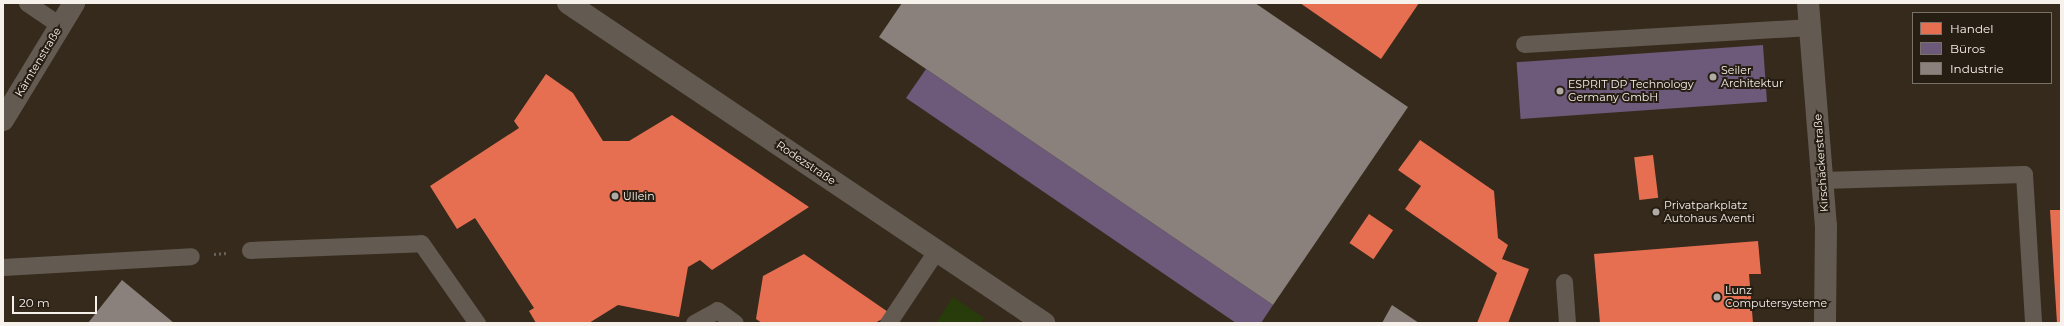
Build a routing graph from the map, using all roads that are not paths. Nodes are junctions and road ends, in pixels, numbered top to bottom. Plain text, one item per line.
1 (27, 3) edge
2 (74, 3) edge
3 (568, 3) edge
4 (1808, 3) edge
5 (60, 25) junction
6 (1810, 28) junction
7 (1524, 44) dead end
8 (3, 120) edge
9 (1822, 180) junction
10 (250, 250) road end
11 (936, 251) junction
12 (192, 256) road end
13 (3, 267) edge
14 (1564, 282) dead end
15 (477, 323) edge
16 (694, 323) edge
17 (735, 323) edge
18 (888, 323) edge
19 (1044, 323) edge
20 (1567, 323) edge
21 (1825, 323) edge
22 (2033, 323) edge

1 - 5 lane
2 - 5 street, Kärntenstraße
3 - 11 street, Rodezstraße
4 - 6 street, Kirschäckerstraße
5 - 8 street, Kärntenstraße
6 - 7 lane
6 - 9 street, Kirschäckerstraße
9 - 21 street, Kirschäckerstraße
9 - 22 lane
10 - 15 lane
11 - 18 lane
11 - 19 street, Rodezstraße
12 - 13 lane
14 - 20 lane
16 - 17 lane

